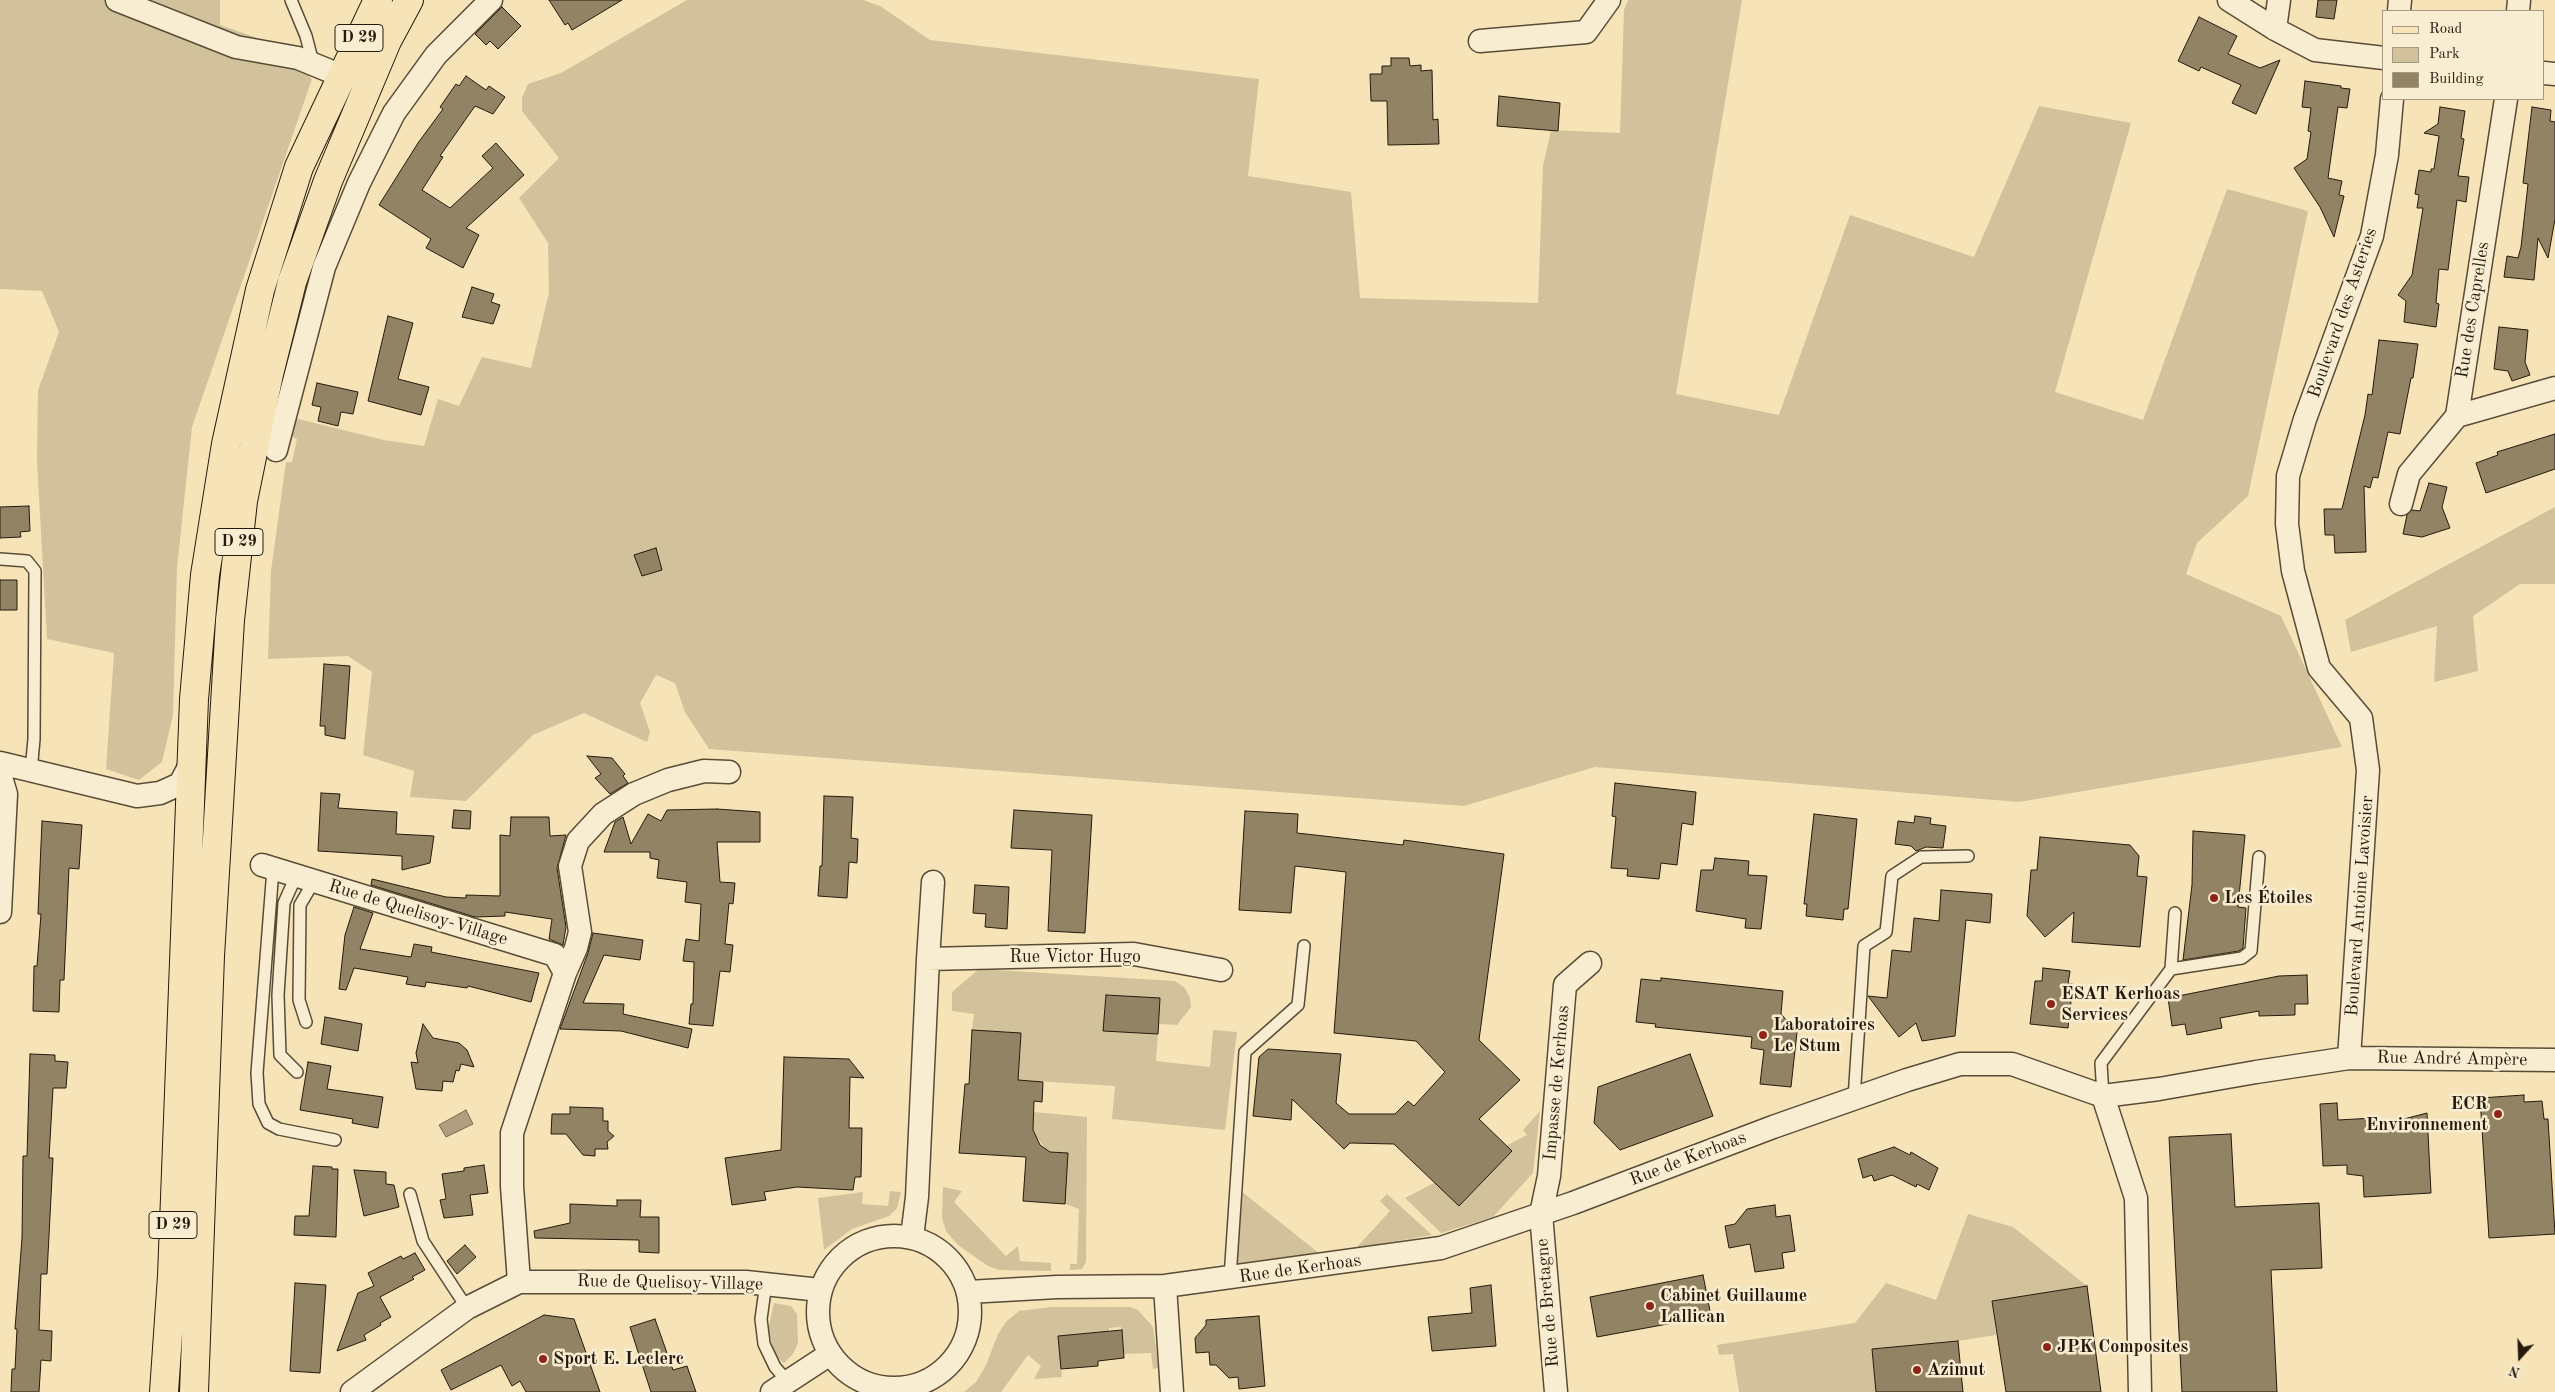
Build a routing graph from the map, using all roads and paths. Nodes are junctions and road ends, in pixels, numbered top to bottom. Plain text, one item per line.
1 (117, 0) edge
2 (291, 0) edge
3 (378, 0) edge
4 (409, 0) edge
5 (425, 0) edge
6 (491, 0) edge
7 (1609, 0) edge
8 (2229, 0) edge
9 (2279, 0) edge
10 (2275, 29) junction
11 (387, 41) junction
12 (1480, 41) dead end
13 (2382, 58) edge
14 (314, 63) junction
15 (342, 76) junction
16 (2392, 100) edge
17 (2506, 100) edge
18 (2555, 388) edge
19 (2456, 416) junction
20 (276, 450) dead end
21 (2401, 504) dead end
22 (2287, 524) joint
23 (0, 559) edge
24 (192, 761) junction
25 (0, 763) edge
26 (31, 771) junction
27 (729, 772) dead end
28 (0, 774) edge
29 (1968, 856) dead end
30 (2259, 857) dead end
31 (268, 867) joint
32 (305, 879) junction
33 (933, 882) dead end
34 (0, 912) edge
35 (2175, 913) dead end
36 (1304, 946) dead end
37 (928, 959) junction
38 (1590, 963) dead end
39 (2171, 969) junction
40 (1221, 970) dead end
41 (565, 973) junction
42 (306, 1022) dead end
43 (178, 1058) junction
44 (2349, 1058) junction
45 (2555, 1060) edge
46 (205, 1065) junction
47 (297, 1072) dead end
48 (2103, 1096) junction
49 (1854, 1099) junction
50 (335, 1140) dead end
51 (410, 1194) dead end
52 (1541, 1214) junction
53 (912, 1237) junction
54 (1230, 1278) junction
55 (520, 1282) junction
56 (766, 1283) junction
57 (1165, 1286) junction
58 (820, 1290) junction
59 (968, 1292) junction
60 (467, 1308) junction
61 (830, 1354) junction
62 (780, 1387) edge
63 (901, 1390) edge
64 (148, 1392) edge
65 (164, 1392) edge
66 (178, 1392) edge
67 (194, 1392) edge
68 (352, 1392) edge
69 (1172, 1392) edge
70 (1556, 1392) edge
71 (2140, 1392) edge

1 - 14 street
2 - 14 lane
3 - 15 main road, D 29
4 - 11 main road, D 29
5 - 11 main road
6 - 20 street
7 - 12 street
8 - 10 street
9 - 10 street
10 - 13 street
11 - 46 main road, D 29
14 - 15 street
15 - 24 main road, D 29
16 - 22 street, Boulevard des Asteries
17 - 19 street, Rue des Caprelles
18 - 19 street
19 - 21 street, Rue des Caprelles
22 - 44 street, Boulevard Antoine Lavoisier
23 - 26 lane
24 - 26 street
24 - 43 main road, D 29
25 - 26 street
27 - 41 street
28 - 34 street
29 - 49 lane
30 - 39 lane
31 - 32 street, Rue de Quelisoy-Village
31 - 50 lane
32 - 41 street, Rue de Quelisoy-Village
32 - 42 lane
32 - 47 lane
33 - 37 street
35 - 39 lane
36 - 54 lane
37 - 40 street, Rue Victor Hugo
37 - 53 street
38 - 52 street, Impasse de Kerhoas
39 - 48 lane
41 - 55 street
43 - 64 main road
43 - 65 main road, D 29
44 - 45 street, Rue André Ampère
44 - 48 street
46 - 66 main road, D 29
46 - 67 main road
48 - 49 street, Rue de Kerhoas
48 - 71 street
49 - 52 street, Rue de Kerhoas
51 - 60 lane
52 - 54 street, Rue de Kerhoas
52 - 70 street, Rue de Bretagne
53 - 58 street
53 - 59 street
54 - 57 street, Rue de Kerhoas
55 - 56 street, Rue de Quelisoy-Village
55 - 60 street, Rue de Quelisoy-Village
56 - 58 street, Rue de Quelisoy-Village
56 - 62 lane
57 - 59 street, Rue de Kerhoas
57 - 69 street
58 - 61 street
59 - 63 street
60 - 68 street, Rue de Quelisoy-Village
61 - 62 street
61 - 63 street

